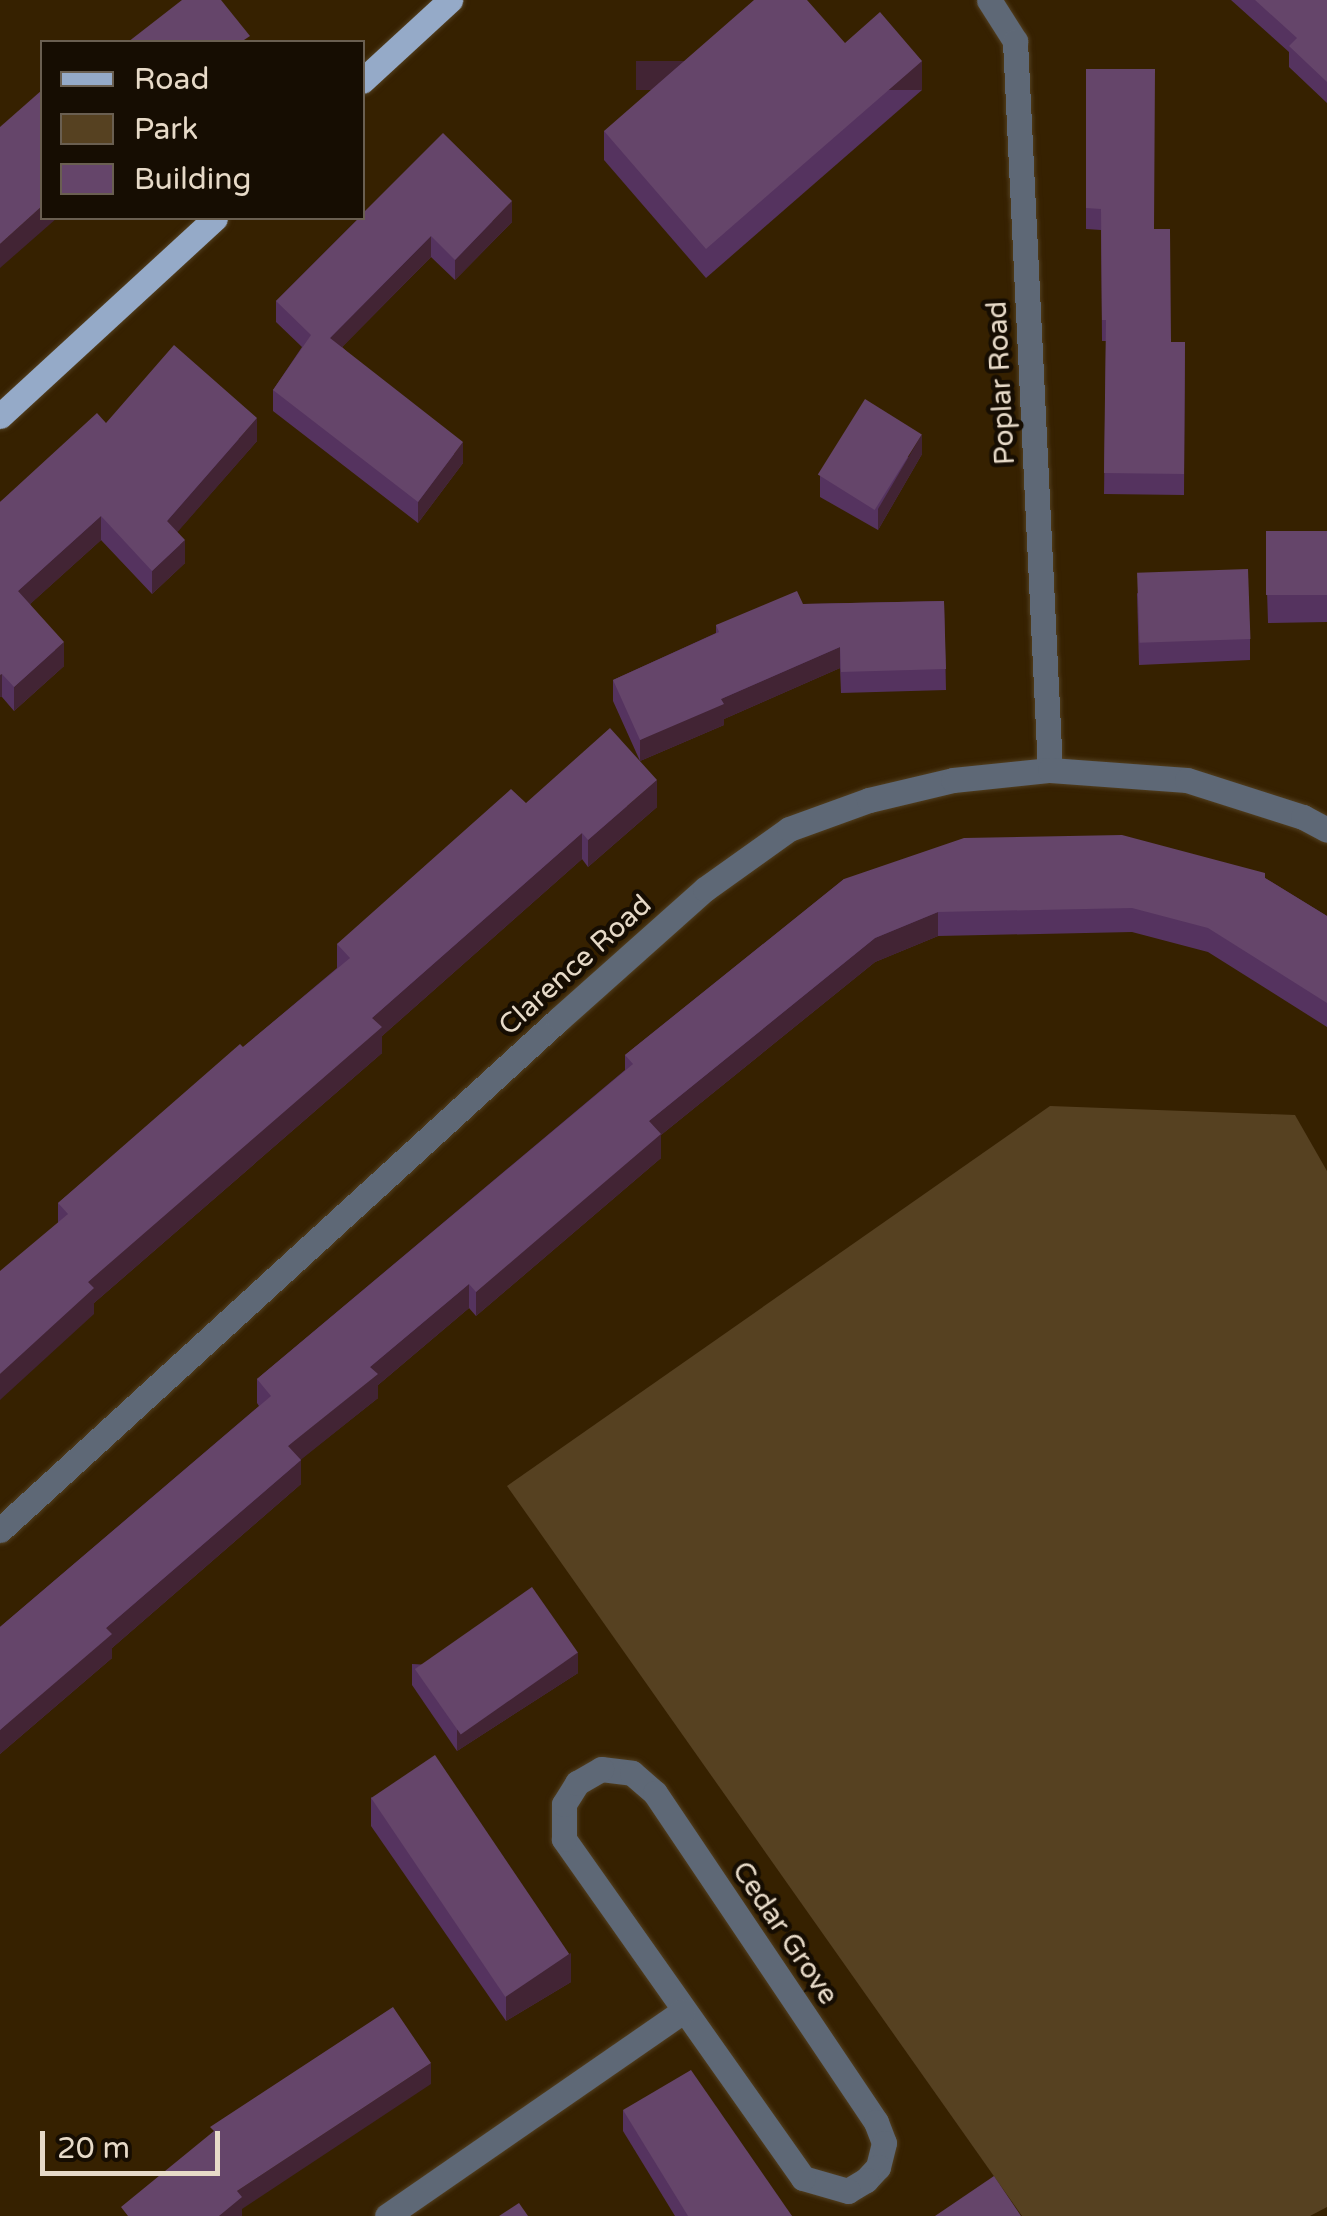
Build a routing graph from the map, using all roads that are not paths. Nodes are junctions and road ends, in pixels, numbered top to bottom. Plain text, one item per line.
1 (450, 0) edge
2 (988, 0) edge
3 (365, 78) edge
4 (213, 220) edge
5 (0, 416) edge
6 (1050, 770) junction
7 (1327, 830) edge
8 (0, 1530) edge
9 (683, 2011) junction
10 (388, 2216) edge

1 - 3 main road
2 - 6 street, Poplar Road
4 - 5 main road
6 - 7 street, Clarence Road
6 - 8 street, Clarence Road
9 - 9 street, Cedar Grove
9 - 10 street

